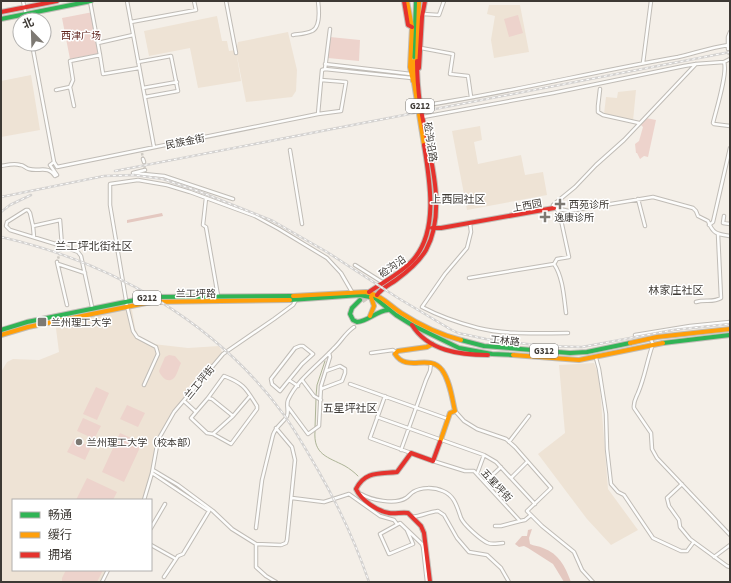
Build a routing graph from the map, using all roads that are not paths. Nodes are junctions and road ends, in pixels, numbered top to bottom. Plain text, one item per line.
1 (23, 1) edge
2 (57, 1) edge
3 (91, 1) edge
4 (127, 1) edge
5 (194, 1) edge
6 (226, 1) edge
7 (318, 1) edge
8 (404, 1) edge
9 (407, 1) edge
10 (425, 1) edge
11 (444, 1) edge
12 (651, 1) edge
13 (418, 2) edge
14 (76, 3) edge
15 (24, 7) junction
16 (1, 12) edge
17 (26, 12) edge
18 (31, 12) edge
19 (422, 14) junction
20 (12, 16) edge
21 (1, 19) edge
22 (131, 22) junction
23 (412, 28) junction
24 (330, 29) dead end
25 (730, 32) edge
26 (133, 35) junction
27 (293, 36) dead end
28 (98, 43) junction
29 (728, 46) junction
30 (421, 48) junction
31 (728, 49) dead end
32 (33, 52) edge
33 (236, 53) dead end
34 (100, 55) junction
35 (729, 58) edge
36 (415, 61) junction
37 (138, 62) junction
38 (724, 62) junction
39 (644, 63) junction
40 (325, 64) junction
41 (696, 64) junction
42 (139, 68) junction
43 (325, 69) junction
44 (413, 78) junction
45 (321, 80) junction
46 (177, 82) junction
47 (70, 87) junction
48 (143, 88) junction
49 (600, 89) dead end
50 (56, 90) dead end
51 (145, 97) junction
52 (471, 97) junction
53 (74, 106) dead end
54 (420, 106) junction
55 (318, 114) junction
56 (422, 117) junction
57 (639, 123) junction
58 (730, 126) edge
59 (154, 147) junction
60 (730, 148) edge
61 (290, 150) dead end
62 (54, 162) junction
63 (1, 166) edge
64 (145, 170) dead end
65 (206, 198) junction
66 (233, 199) dead end
67 (638, 199) junction
68 (556, 209) junction
69 (724, 216) dead end
70 (470, 223) junction
71 (302, 224) dead end
72 (730, 224) edge
73 (709, 225) junction
74 (33, 226) junction
75 (645, 226) dead end
76 (431, 228) junction
77 (718, 234) junction
78 (730, 236) edge
79 (34, 238) junction
80 (62, 246) junction
81 (554, 264) junction
82 (355, 265) dead end
83 (85, 273) junction
84 (469, 278) dead end
85 (380, 286) junction
86 (352, 292) junction
87 (370, 294) junction
88 (377, 295) junction
89 (218, 296) junction
90 (296, 298) junction
91 (696, 302) dead end
92 (127, 303) junction
93 (67, 304) dead end
94 (92, 308) junction
95 (388, 310) junction
96 (566, 313) dead end
97 (354, 321) junction
98 (362, 322) junction
99 (730, 322) edge
100 (412, 325) junction
101 (354, 327) junction
102 (730, 329) edge
103 (1, 330) edge
104 (568, 334) dead end
105 (1, 335) edge
106 (635, 335) dead end
107 (730, 336) edge
108 (650, 338) junction
109 (432, 344) junction
110 (653, 344) junction
111 (396, 352) junction
112 (329, 353) junction
113 (370, 353) dead end
114 (492, 354) junction
115 (596, 357) junction
116 (431, 363) junction
117 (326, 371) junction
118 (289, 380) junction
119 (302, 380) junction
120 (350, 384) dead end
121 (144, 385) dead end
122 (298, 386) junction
123 (321, 389) junction
124 (250, 396) junction
125 (385, 396) junction
126 (208, 398) junction
127 (321, 400) junction
128 (184, 401) junction
129 (288, 407) junction
130 (416, 408) junction
131 (455, 411) junction
132 (196, 412) junction
133 (233, 416) junction
134 (528, 416) dead end
135 (377, 417) junction
136 (448, 419) junction
137 (276, 428) junction
138 (409, 428) junction
139 (213, 434) junction
140 (441, 440) junction
141 (509, 442) junction
142 (401, 450) junction
143 (411, 453) junction
144 (484, 455) junction
145 (433, 461) junction
146 (527, 462) junction
147 (501, 467) junction
148 (153, 469) junction
149 (152, 474) junction
150 (477, 474) junction
151 (511, 478) junction
152 (485, 482) junction
153 (682, 484) junction
154 (357, 492) junction
155 (292, 498) junction
156 (144, 499) edge
157 (165, 504) dead end
158 (535, 504) junction
159 (531, 515) junction
160 (412, 516) junction
161 (152, 520) edge
162 (155, 521) junction
163 (520, 521) junction
164 (397, 524) junction
165 (152, 526) edge
166 (495, 526) dead end
167 (256, 528) dead end
168 (407, 530) junction
169 (730, 535) edge
170 (503, 543) dead end
171 (693, 543) junction
172 (256, 544) junction
173 (730, 545) edge
174 (152, 546) edge
175 (714, 557) junction
176 (176, 559) junction
177 (730, 567) edge
178 (108, 571) edge
179 (164, 577) dead end
180 (102, 582) edge
181 (276, 582) edge
182 (427, 582) edge
183 (430, 582) edge
184 (509, 582) edge
185 (593, 582) edge

1 - 15 street
2 - 15 main road
3 - 14 main road
3 - 28 street
4 - 22 street
5 - 22 street
6 - 33 street
7 - 27 street
8 - 23 main road
9 - 23 main road
10 - 19 main road
11 - 19 street
12 - 39 street
13 - 36 main road, G212
14 - 18 main road
15 - 16 main road
15 - 17 street
19 - 30 main road
20 - 21 main road
22 - 26 street
23 - 44 main road
24 - 40 street
25 - 29 street
26 - 28 street
26 - 37 street
28 - 34 street
29 - 31 street
29 - 39 street
30 - 44 main road
30 - 52 street
32 - 62 street
34 - 42 street
34 - 47 street
35 - 38 street
36 - 44 main road, 硷沟沿路 / G212
36 - 44 main road, 硷沟沿路 / G212
37 - 42 street
37 - 46 street
38 - 41 street
38 - 58 street
39 - 52 street
40 - 43 street
40 - 44 street
41 - 56 street
41 - 57 street, 上西园
42 - 48 street
43 - 44 street
43 - 45 street
44 - 54 main road, 硷沟沿路 / G212
44 - 76 main road, 硷沟沿路 / G212
45 - 55 street
45 - 55 street, 民族金街
46 - 48 street
46 - 51 street
47 - 50 street
47 - 53 street
48 - 51 street
49 - 57 street
51 - 59 street
52 - 54 street
54 - 56 main road, 硷沟沿路 / G212
55 - 59 street, 民族金街
56 - 76 main road, 硷沟沿路 / G212
57 - 68 street, 上西园
59 - 62 street, 民族金街
60 - 73 street
61 - 71 street
62 - 63 street
64 - 66 street
65 - 86 street
65 - 89 street
65 - 92 street
67 - 68 street
67 - 73 street
67 - 75 street
68 - 70 main road, 上西园
68 - 81 street
69 - 72 street
70 - 76 main road, 上西园
70 - 104 street
73 - 77 street
74 - 79 street
74 - 79 street
74 - 80 street
76 - 85 main road, 硷沟沿 / G212
76 - 85 main road, 硷沟沿 / G212
77 - 78 street
77 - 91 street
79 - 80 street
80 - 83 street
81 - 84 street
81 - 96 street
82 - 85 street
83 - 93 street
83 - 94 street
85 - 87 main road, 硷沟沿
85 - 88 main road, 硷沟沿
86 - 87 main road, 兰工坪路 / G212
86 - 90 main road, 兰工坪路 / G212
87 - 88 main road, 工林路 / G312
87 - 90 main road, 兰工坪路 / G212
87 - 95 main road, 工林路 / G312
87 - 97 main road
88 - 108 main road, 工林路 / G312
89 - 90 main road, 兰工坪路 / G212
89 - 92 main road, 兰工坪路 / G212
90 - 92 main road, 兰工坪路 / G212
90 - 128 street, 兰工坪街
92 - 94 main road, 兰工坪路 / G212
92 - 105 main road, 兰工坪路 / G212
92 - 121 street
94 - 103 main road, 兰工坪路 / G212
95 - 98 main road
95 - 100 main road, 工林路 / G312
97 - 98 main road
97 - 101 street
98 - 101 street
99 - 106 street
100 - 109 main road
100 - 114 main road, 工林路 / G312
101 - 112 street
102 - 108 main road, 工林路 / G312
107 - 110 main road, 工林路 / G312
108 - 110 street
109 - 111 main road
109 - 114 main road
110 - 115 main road, 工林路 / G312
110 - 153 street
111 - 113 street
111 - 116 main road
112 - 117 street
112 - 119 street
114 - 115 main road, 工林路 / G312
115 - 171 street
116 - 130 street
116 - 131 main road
117 - 123 street
117 - 123 street
118 - 118 street
118 - 122 street
119 - 122 street
119 - 127 street
120 - 125 street
122 - 129 street
123 - 127 street
124 - 126 street
124 - 133 street
124 - 139 street
125 - 130 street
125 - 135 street, 五星坪街
126 - 132 street
126 - 133 street
127 - 129 street
128 - 132 street
128 - 148 street, 兰工坪街
129 - 137 street
130 - 136 street
130 - 138 street
131 - 136 main road
131 - 141 street
132 - 139 street
133 - 139 street
134 - 141 street
135 - 138 street, 五星坪街
135 - 142 street, 五星坪街
136 - 140 main road
137 - 155 street
137 - 167 street
138 - 140 street, 五星坪街
138 - 142 street
140 - 144 street, 五星坪街
140 - 145 main road
141 - 146 street
142 - 143 street, 五星坪街
143 - 145 main road, 五星坪街
143 - 154 main road
144 - 147 street, 五星坪街
144 - 150 street
145 - 150 street, 五星坪街
146 - 151 street
146 - 158 street
147 - 151 street, 五星坪街
147 - 152 street
148 - 149 street, 兰工坪街
148 - 172 street
149 - 156 street, 兰工坪街
149 - 176 street
150 - 152 street, 五星坪街
151 - 158 street, 五星坪街
152 - 163 street, 五星坪街
153 - 169 street
153 - 171 street
154 - 160 main road
154 - 170 street
155 - 164 street
155 - 172 street
157 - 162 street
158 - 159 street
159 - 163 street
159 - 185 street
160 - 183 main road
160 - 184 street
161 - 162 street
162 - 165 street
163 - 166 street
164 - 168 street
164 - 168 street
168 - 182 street
171 - 175 street
172 - 181 street
173 - 175 street
174 - 176 street
175 - 177 street
176 - 179 street
178 - 180 street

